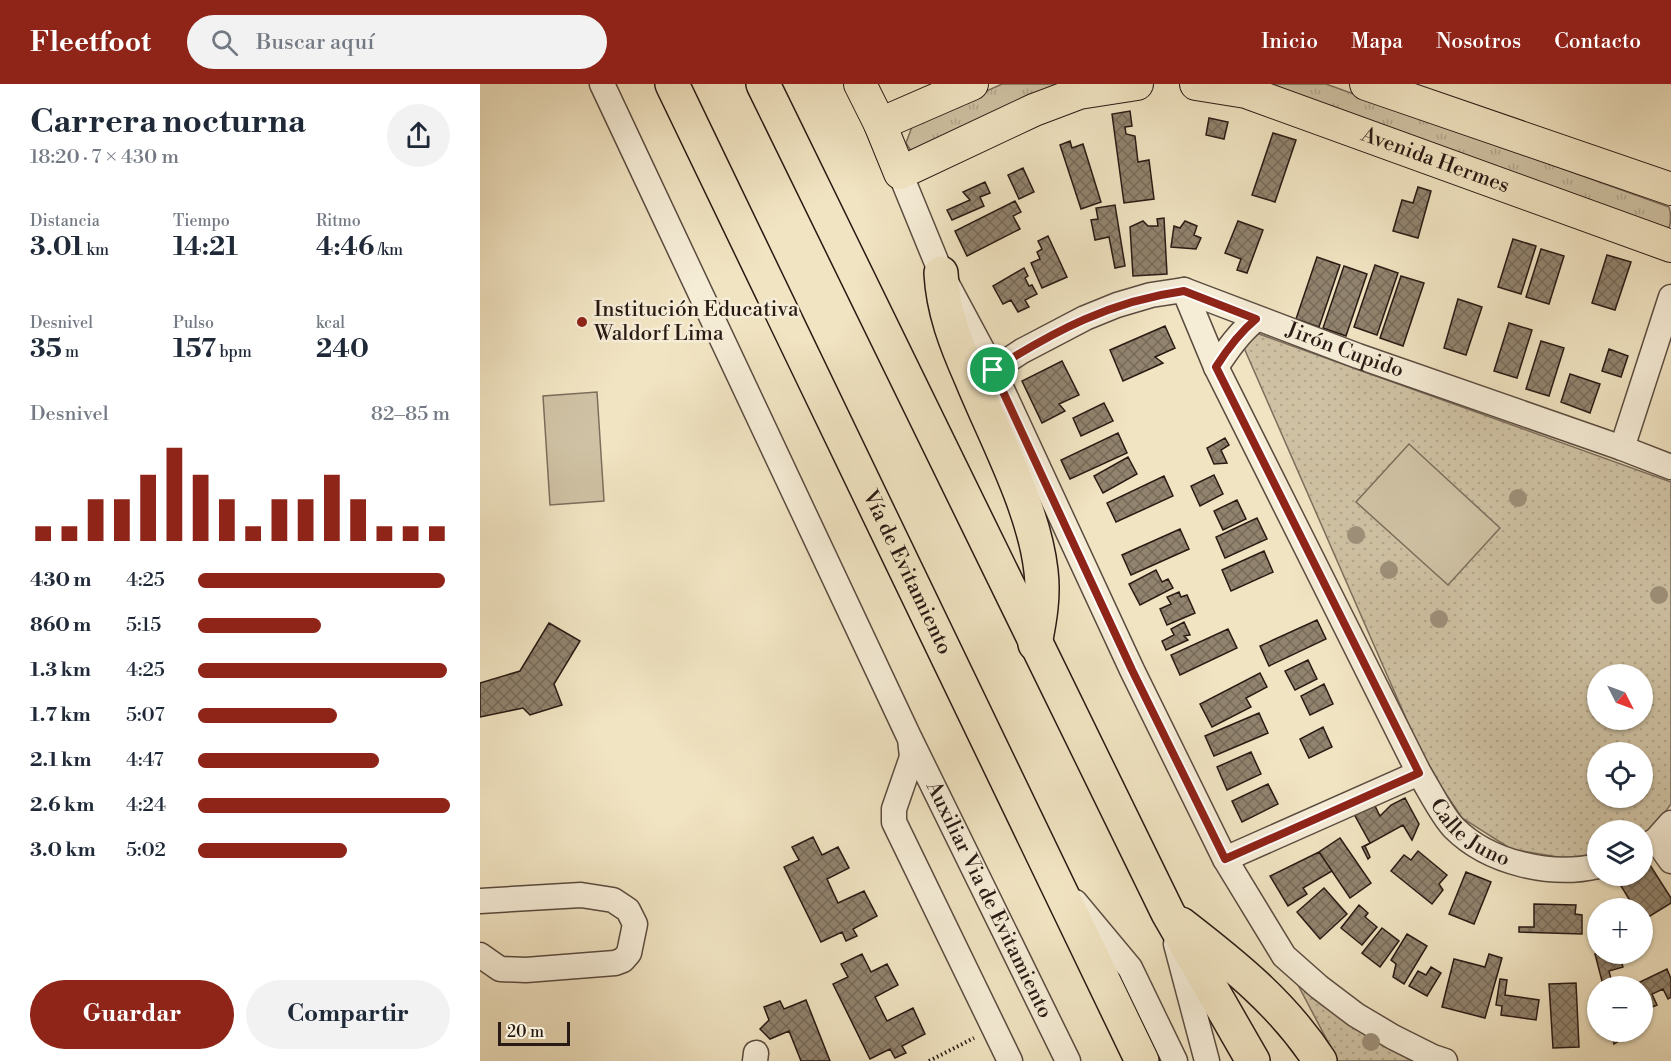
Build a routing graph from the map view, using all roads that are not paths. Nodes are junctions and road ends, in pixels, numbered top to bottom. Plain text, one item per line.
1 (602, 84) edge
2 (672, 84) edge
3 (763, 84) edge
4 (860, 84) edge
5 (972, 84) edge
6 (1137, 84) edge
7 (1196, 84) edge
8 (1366, 84) edge
9 (880, 124) junction
10 (900, 173) junction
11 (1671, 189) edge
12 (1671, 246) edge
13 (941, 273) junction
14 (1184, 291) junction
15 (1671, 297) edge
16 (1256, 319) junction
17 (1216, 367) junction
18 (993, 370) junction
19 (1622, 448) junction
20 (1671, 467) edge
21 (1035, 644) junction
22 (910, 739) junction
23 (1419, 773) junction
24 (1656, 837) edge
25 (1225, 859) junction
26 (1671, 861) edge
27 (1587, 869) edge
28 (1056, 880) junction
29 (480, 901) edge
30 (1168, 913) junction
31 (480, 955) edge
32 (1249, 1056) edge
33 (1010, 1061) edge
34 (1068, 1061) edge
35 (1142, 1061) edge
36 (1175, 1061) edge
37 (1207, 1061) edge
38 (1320, 1061) edge
39 (1445, 1061) edge

1 - 22 street
2 - 28 highway, Vía de Evitamiento
3 - 21 highway
4 - 9 main road
5 - 9 main road
6 - 10 main road
7 - 12 main road, Avenida Hermes
8 - 11 main road
9 - 10 main road
10 - 13 street
13 - 18 street
13 - 21 highway
14 - 16 street, Jirón Cupido
14 - 17 street, Calle Juno
14 - 18 street, Jirón Cupido
15 - 19 street
16 - 17 street
16 - 19 street, Jirón Cupido
17 - 23 street, Calle Juno
18 - 25 street
19 - 20 street, Jirón Cupido
21 - 30 highway
22 - 33 street
22 - 34 street, Auxiliar Via de Evitamiento
23 - 25 street
23 - 27 street, Calle Juno
24 - 26 street
25 - 39 street
28 - 35 highway, Vía de Evitamiento
28 - 36 street
29 - 31 street
30 - 32 highway
30 - 37 street
30 - 38 highway

